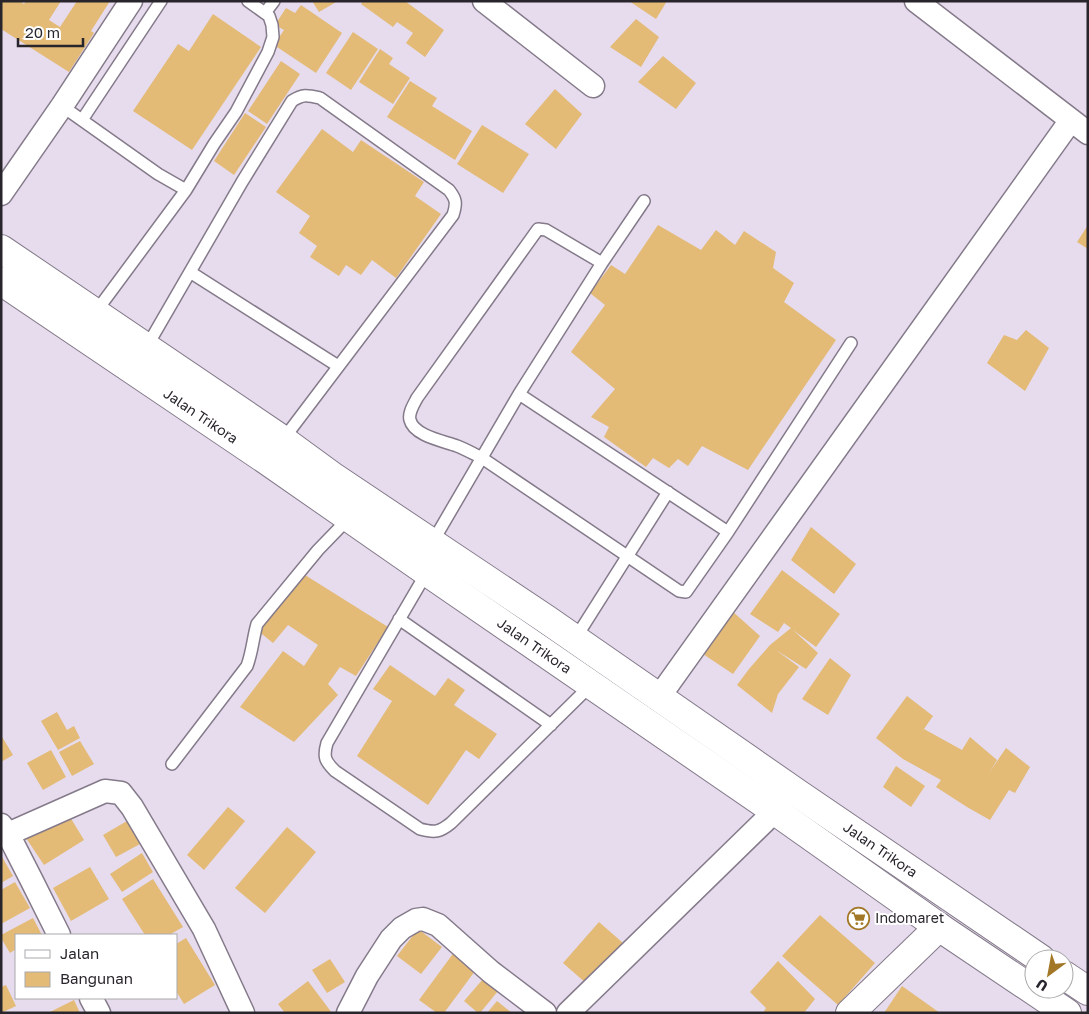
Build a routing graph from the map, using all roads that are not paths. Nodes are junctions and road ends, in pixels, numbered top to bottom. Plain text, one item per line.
1 (131, 1) edge
2 (161, 1) edge
3 (248, 1) edge
4 (274, 1) edge
5 (484, 1) edge
6 (916, 1) edge
7 (265, 13) junction
8 (593, 86) dead end
9 (62, 106) junction
10 (82, 120) junction
11 (1080, 127) edge
12 (186, 190) junction
13 (1, 194) edge
14 (644, 201) dead end
15 (1, 249) edge
16 (602, 262) junction
17 (190, 272) junction
18 (1, 281) edge
19 (95, 313) junction
20 (850, 343) dead end
21 (146, 348) junction
22 (338, 366) junction
23 (520, 394) junction
24 (274, 450) junction
25 (482, 458) junction
26 (668, 492) junction
27 (348, 518) junction
28 (728, 532) junction
29 (432, 543) junction
30 (628, 556) junction
31 (427, 572) junction
32 (399, 619) junction
33 (575, 639) junction
34 (591, 685) junction
35 (659, 697) junction
36 (551, 725) junction
37 (172, 764) dead end
38 (775, 811) junction
39 (4, 830) edge
40 (938, 927) junction
41 (58, 934) edge
42 (1026, 949) edge
43 (1074, 982) edge
44 (1088, 991) edge
45 (91, 999) edge
46 (98, 1013) edge
47 (243, 1013) edge
48 (348, 1013) edge
49 (545, 1013) edge
50 (568, 1013) edge
51 (850, 1013) edge
52 (1067, 1013) edge

1 - 9 street
2 - 10 lane
3 - 7 lane
4 - 7 lane
5 - 8 street
6 - 11 street
7 - 12 lane
9 - 10 lane
9 - 13 street
10 - 12 lane
11 - 35 street
12 - 19 lane
14 - 16 lane
15 - 19 main road, Jalan Trikora
16 - 23 lane
16 - 25 lane
17 - 21 lane
17 - 22 lane
17 - 22 lane
18 - 24 main road, Jalan Trikora
19 - 21 main road, Jalan Trikora
20 - 28 lane
21 - 24 main road, Jalan Trikora
22 - 24 lane
23 - 25 lane
23 - 26 lane
24 - 27 main road, Jalan Trikora
24 - 29 main road, Jalan Trikora
25 - 29 lane
25 - 30 lane
26 - 28 lane
26 - 30 lane
27 - 31 main road, Jalan Trikora
27 - 37 lane
28 - 30 lane
29 - 33 main road, Jalan Trikora
30 - 33 lane
31 - 32 lane
31 - 34 main road, Jalan Trikora
32 - 36 lane
32 - 36 lane
33 - 35 main road, Jalan Trikora
34 - 36 lane
34 - 38 main road, Jalan Trikora
35 - 42 main road, Jalan Trikora
38 - 40 main road, Jalan Trikora
38 - 50 street
39 - 41 street
39 - 47 street
40 - 51 main road
40 - 52 main road, Jalan Trikora
43 - 44 main road
45 - 46 street
48 - 49 street

